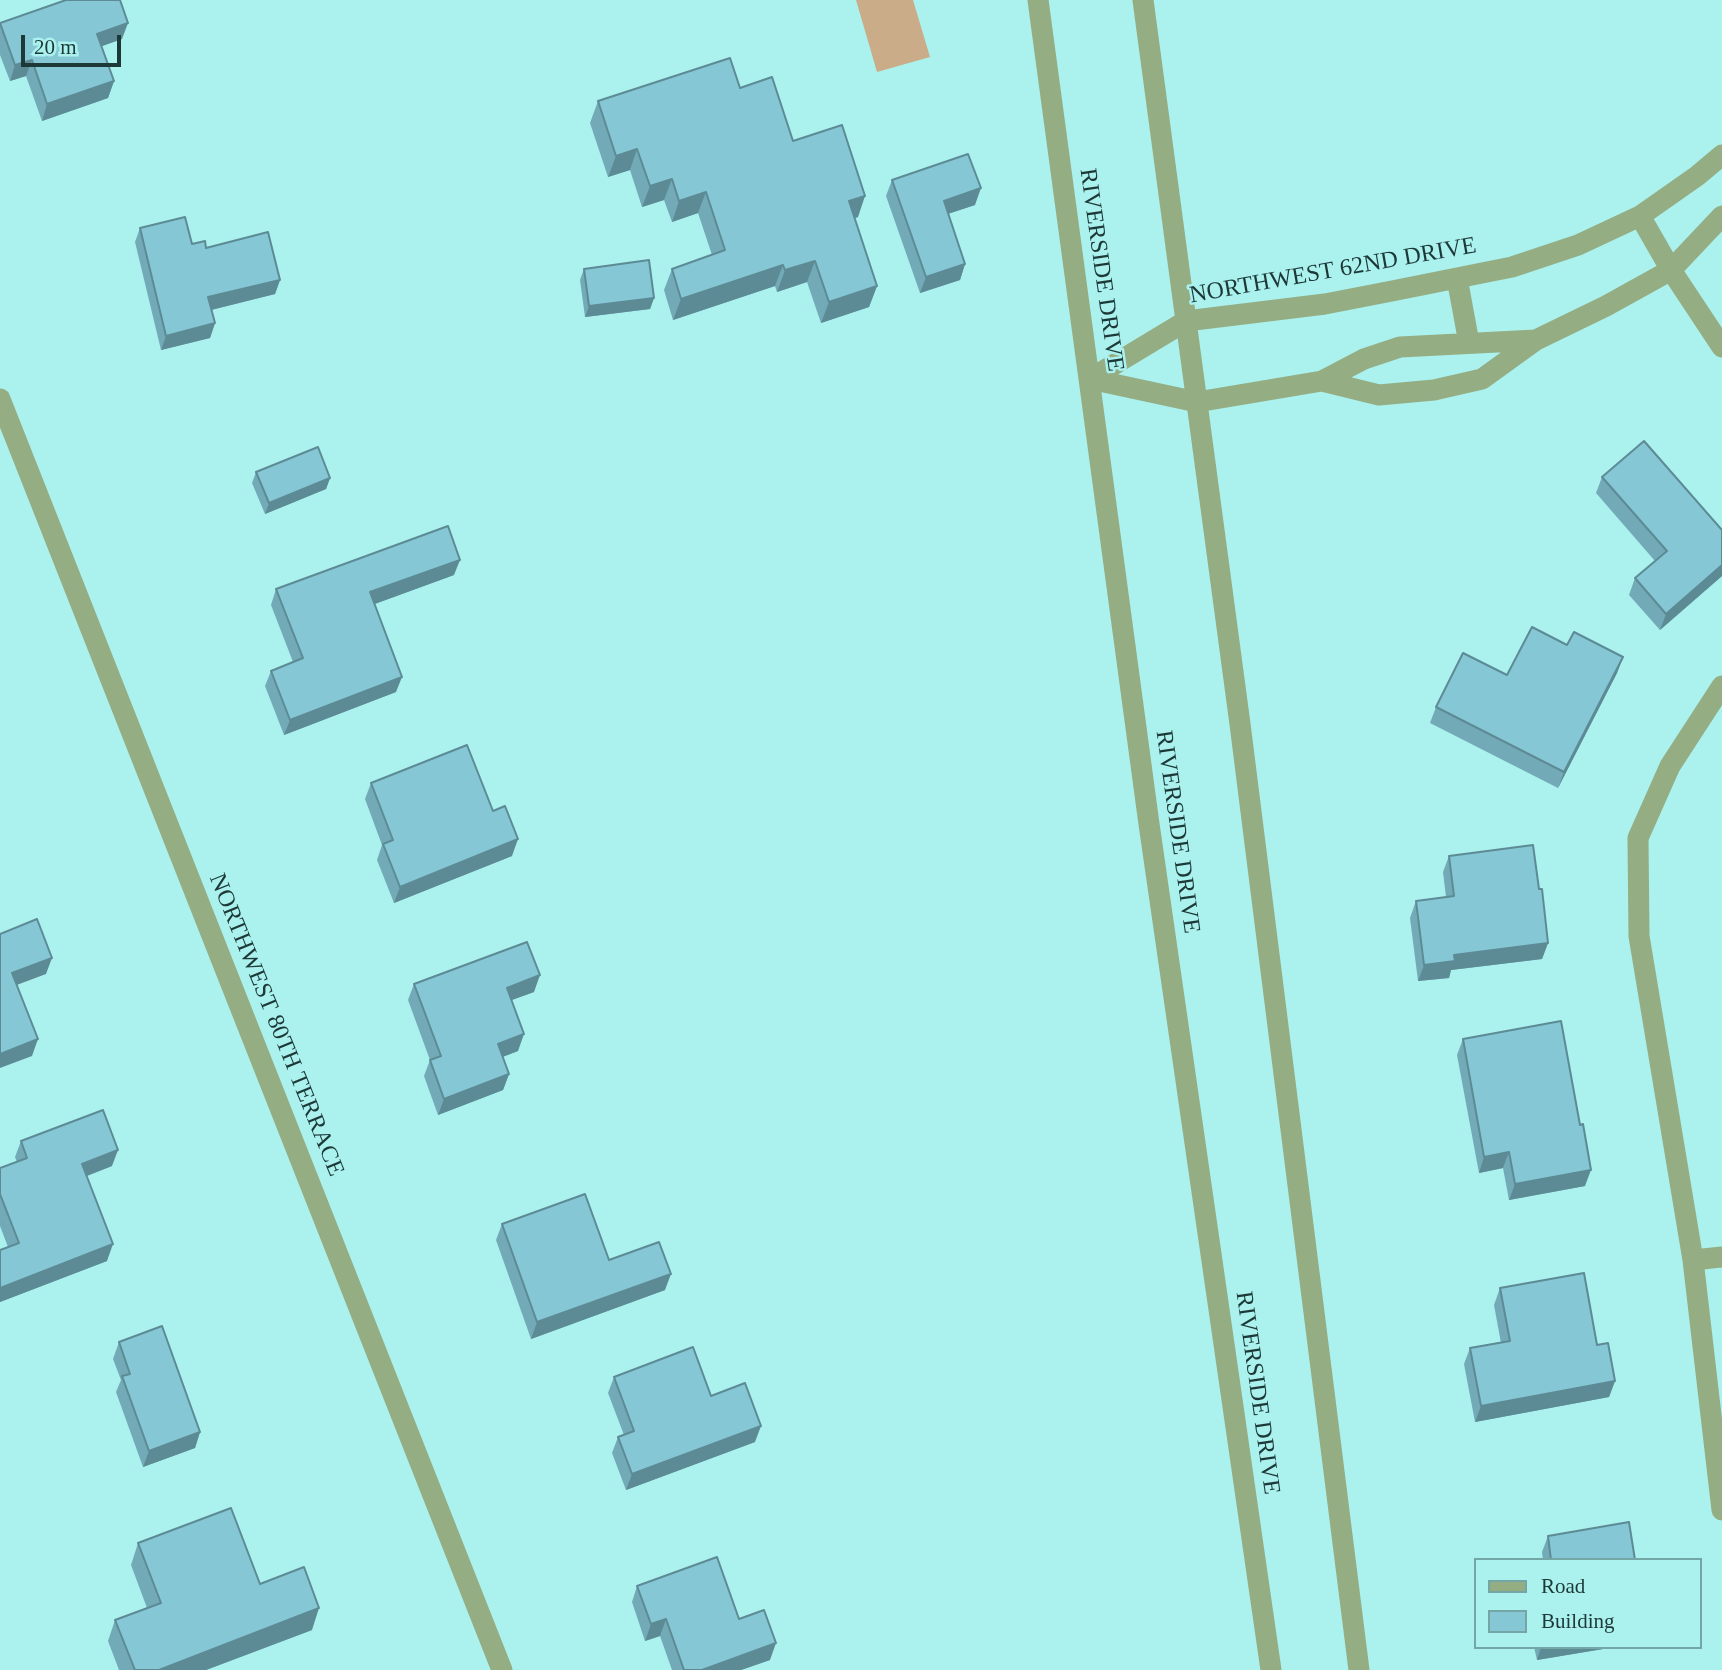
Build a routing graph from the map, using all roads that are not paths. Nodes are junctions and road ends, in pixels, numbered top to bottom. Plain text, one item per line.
1 (1038, 0) edge
2 (1143, 0) edge
3 (1722, 155) edge
4 (1640, 216) junction
5 (1722, 216) edge
6 (1671, 270) junction
7 (1457, 278) junction
8 (1186, 321) junction
9 (1536, 340) junction
10 (1469, 343) junction
11 (1722, 347) edge
12 (1090, 379) junction
13 (1322, 381) junction
14 (0, 399) edge
15 (1197, 402) junction
16 (1722, 687) edge
17 (1722, 1256) edge
18 (1693, 1260) junction
19 (1722, 1510) edge
20 (502, 1670) edge
21 (1271, 1670) edge
22 (1359, 1670) edge

1 - 12 street, RIVERSIDE DRIVE
2 - 8 street
3 - 4 street, NORTHWEST 62ND DRIVE
4 - 6 street
4 - 7 street, NORTHWEST 62ND DRIVE
5 - 6 street
6 - 9 street
6 - 11 street
7 - 8 street, NORTHWEST 62ND DRIVE
7 - 10 street
8 - 12 street, NORTHWEST 62ND DRIVE
8 - 15 street
9 - 10 street
9 - 13 street
10 - 13 street
12 - 15 street
12 - 21 street, RIVERSIDE DRIVE
13 - 15 street
14 - 20 street, NORTHWEST 80TH TERRACE
15 - 22 street
16 - 18 street
17 - 18 street
18 - 19 street

